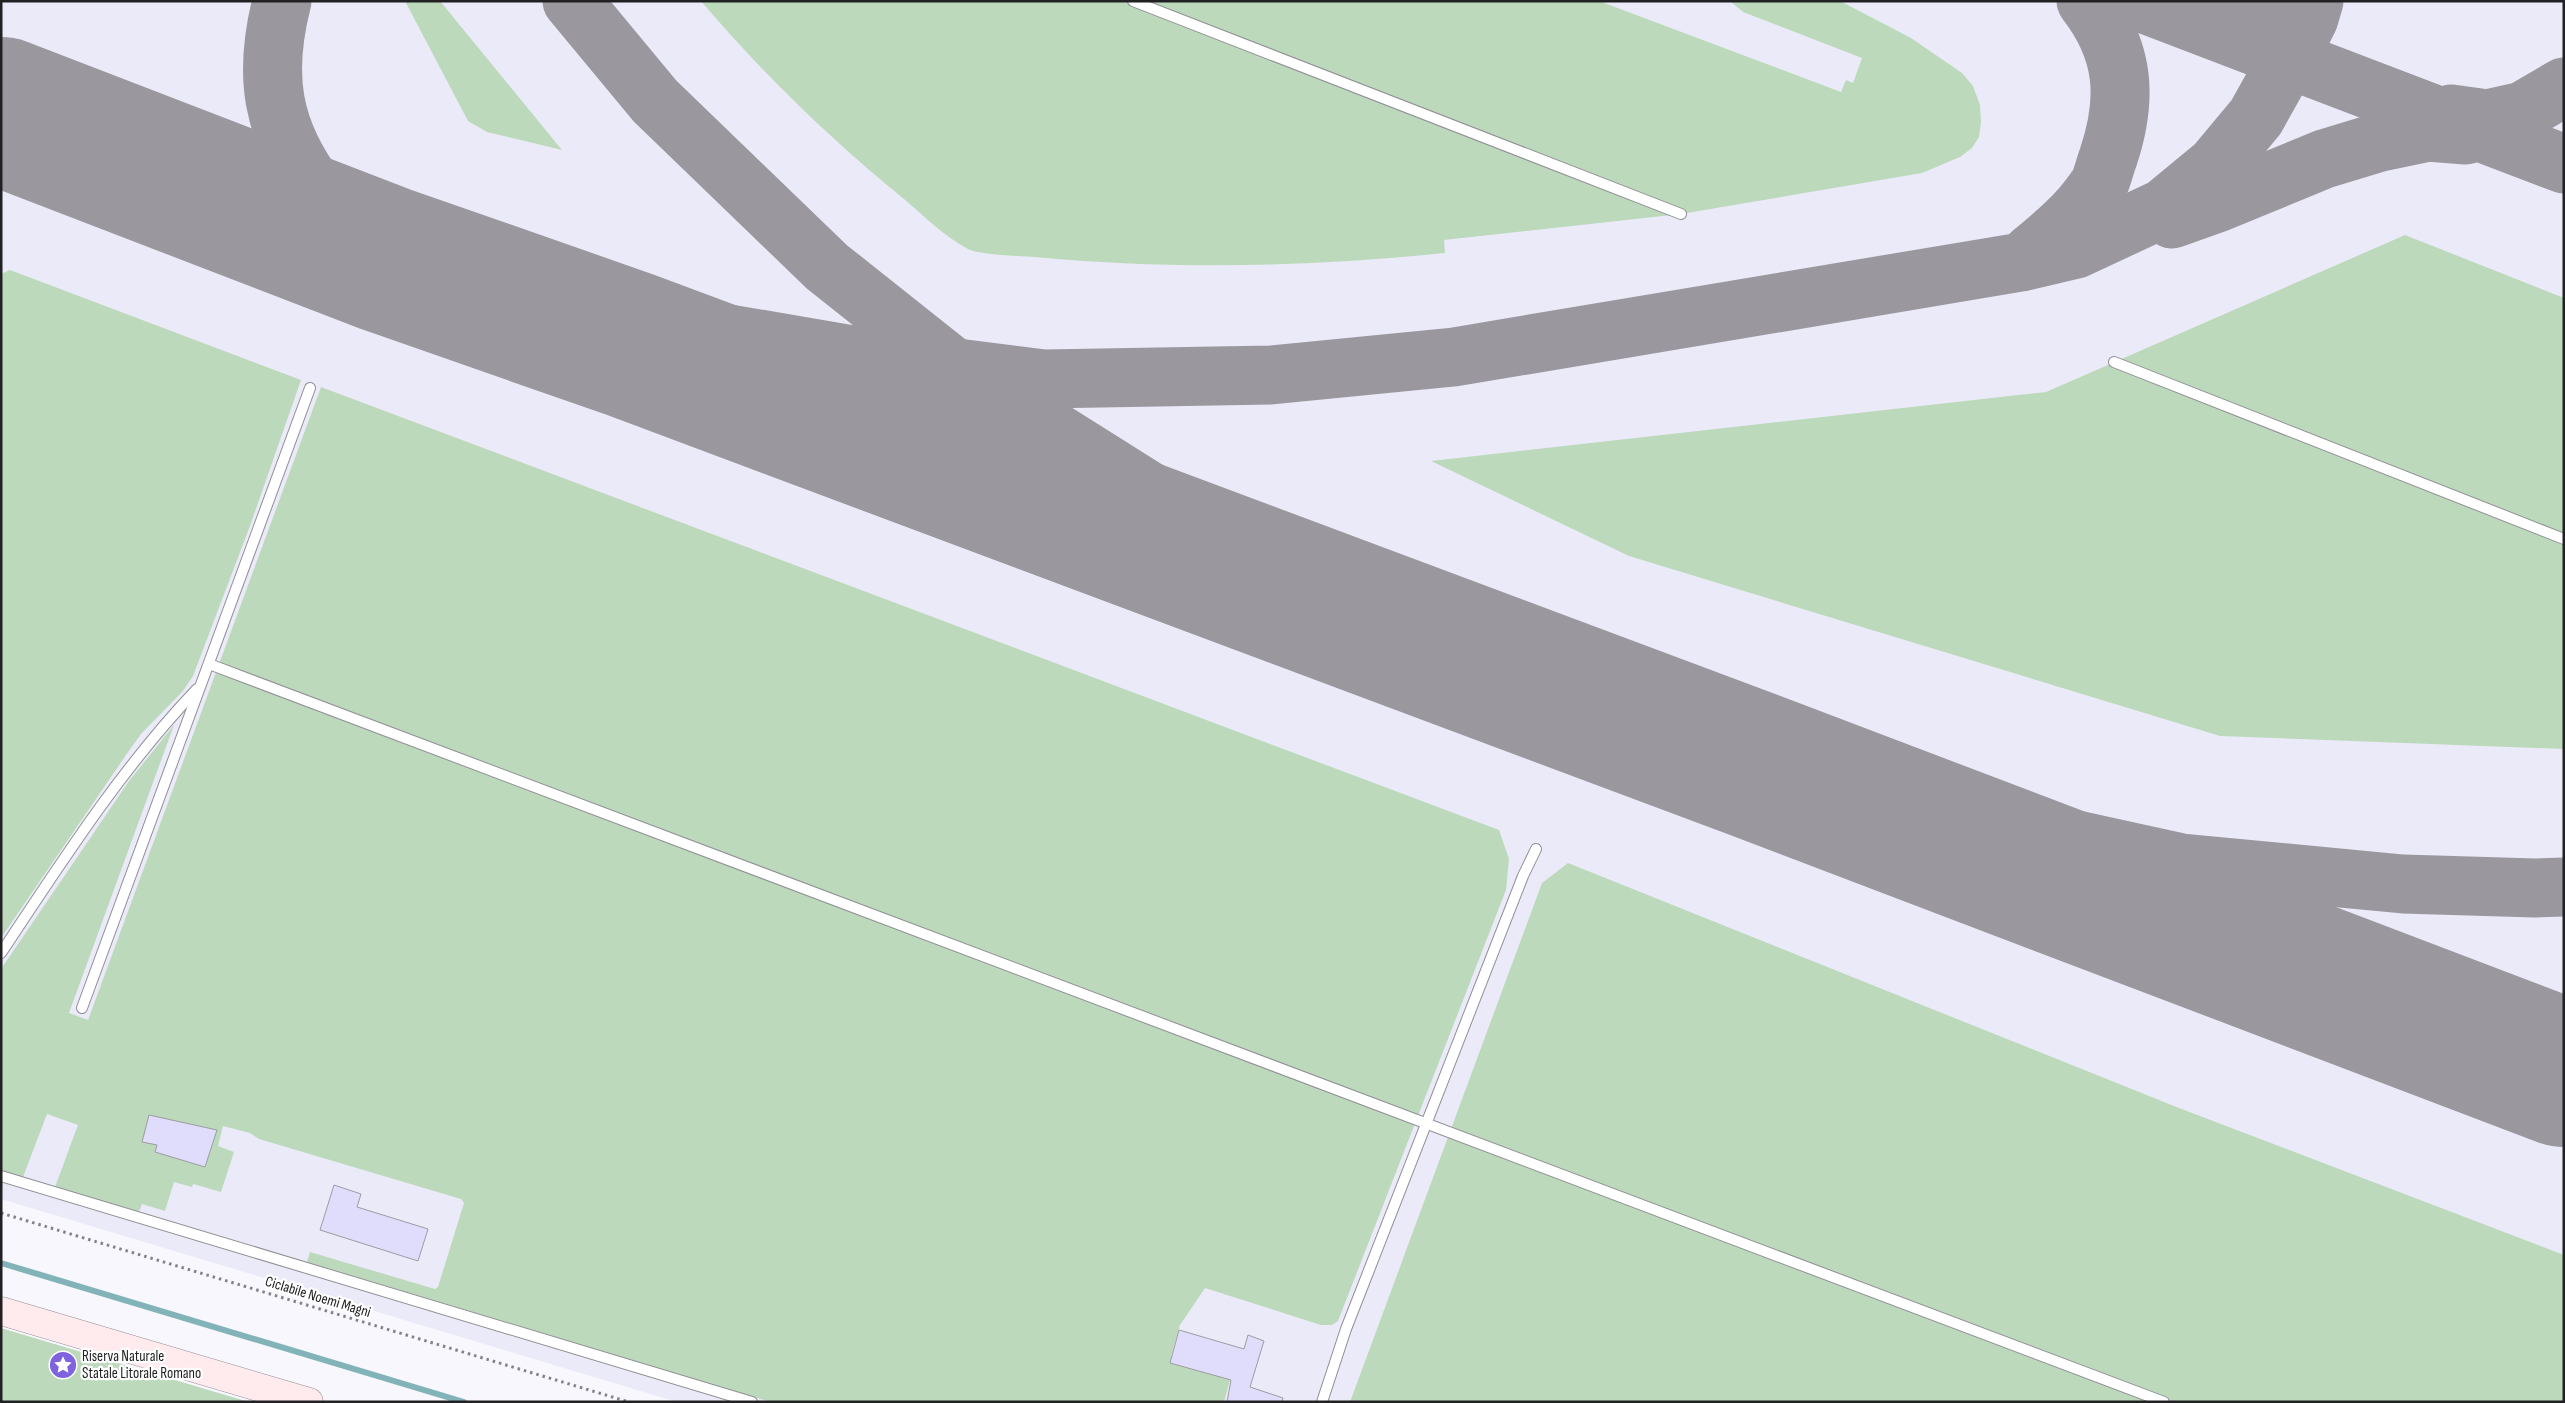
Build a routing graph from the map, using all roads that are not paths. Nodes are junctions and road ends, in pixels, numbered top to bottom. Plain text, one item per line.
1 (1133, 1) edge
2 (1681, 214) dead end
3 (2114, 362) dead end
4 (310, 388) dead end
5 (2564, 539) edge
6 (209, 664) junction
7 (201, 684) junction
8 (1536, 849) dead end
9 (1, 953) edge
10 (82, 1008) dead end
11 (1, 1176) edge
12 (1, 1311) edge
13 (309, 1402) edge
14 (752, 1402) edge
15 (1322, 1402) edge
16 (2164, 1402) edge

1 - 2 lane
3 - 5 lane
4 - 6 lane
6 - 7 lane
6 - 16 lane
7 - 9 lane
7 - 10 lane
8 - 15 lane
11 - 14 lane
12 - 13 street

